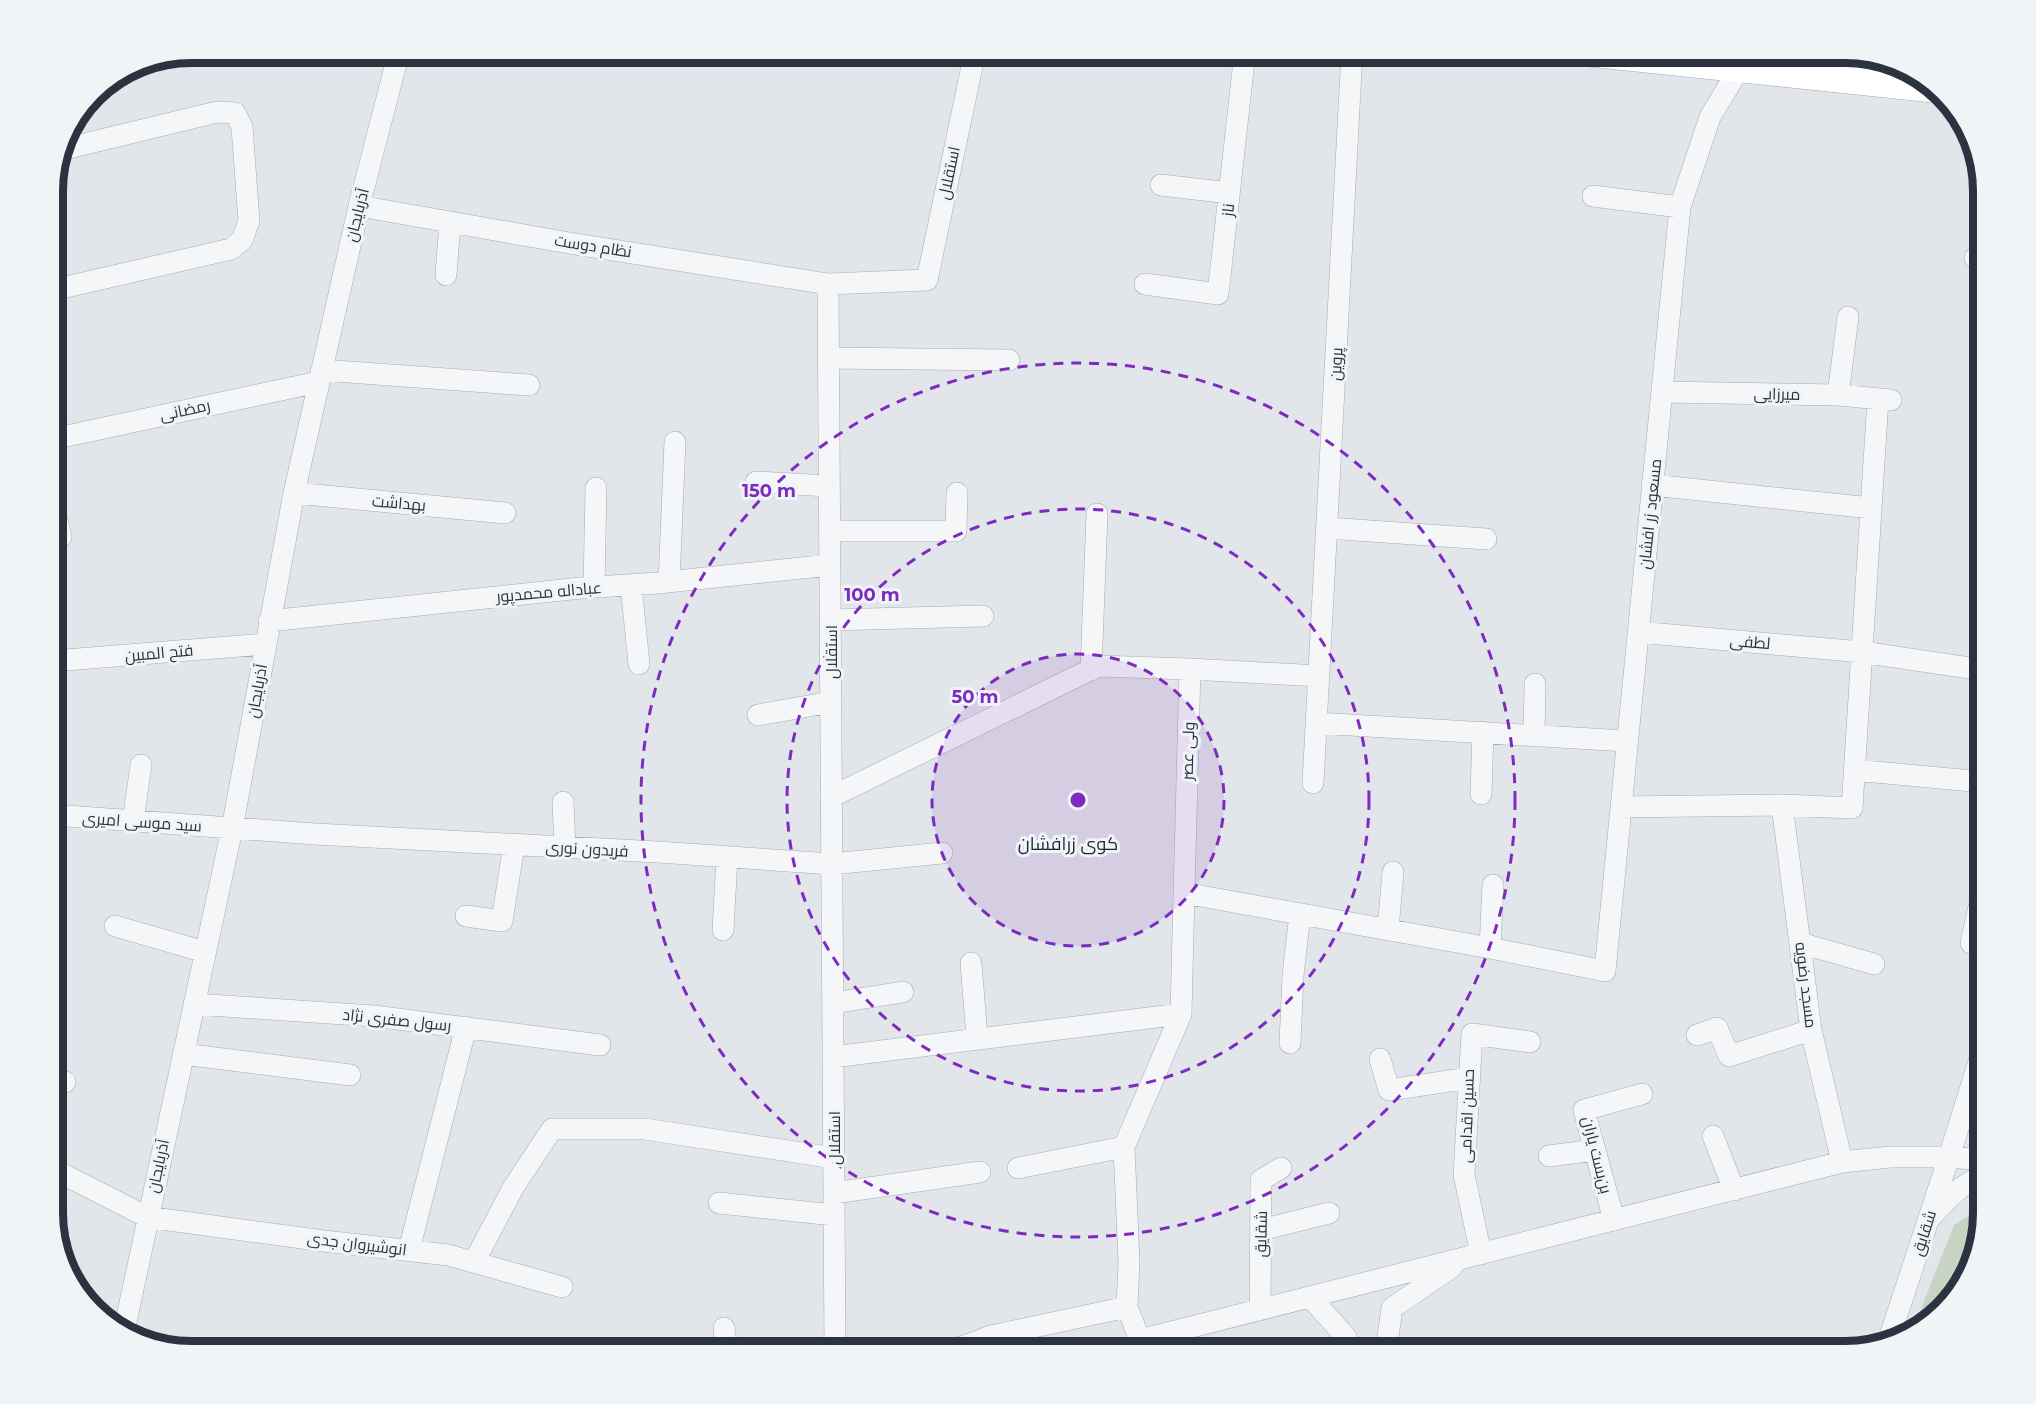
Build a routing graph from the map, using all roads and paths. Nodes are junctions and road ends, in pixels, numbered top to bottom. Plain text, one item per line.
1 (396, 63) edge
2 (973, 63) edge
3 (1244, 63) edge
4 (1351, 63) edge
5 (1683, 63) edge
6 (1739, 69) junction
7 (1919, 87) edge
8 (71, 147) edge
9 (1161, 185) dead end
10 (1229, 193) junction
11 (1593, 196) dead end
12 (359, 206) junction
13 (1680, 207) junction
14 (450, 222) junction
15 (446, 275) dead end
16 (828, 284) junction
17 (1145, 284) dead end
18 (63, 288) edge
19 (1848, 317) dead end
20 (828, 358) junction
21 (1009, 360) dead end
22 (320, 376) junction
23 (529, 386) dead end
24 (1662, 393) junction
25 (1838, 395) junction
26 (63, 437) edge
27 (675, 442) dead end
28 (756, 482) dead end
29 (1652, 485) junction
30 (830, 486) junction
31 (596, 488) dead end
32 (294, 493) junction
33 (957, 493) dead end
34 (1871, 507) junction
35 (505, 513) dead end
36 (1097, 514) dead end
37 (1327, 528) junction
38 (830, 531) junction
39 (1485, 539) dead end
40 (830, 565) junction
41 (669, 582) junction
42 (631, 585) junction
43 (594, 588) junction
44 (983, 616) dead end
45 (830, 620) junction
46 (269, 621) junction
47 (1638, 632) junction
48 (265, 645) junction
49 (1862, 652) junction
50 (63, 660) edge
51 (639, 664) dead end
52 (1190, 669) junction
53 (1973, 669) edge
54 (1091, 670) junction
55 (1319, 676) junction
56 (1535, 684) dead end
57 (831, 702) junction
58 (758, 716) dead end
59 (1316, 723) junction
60 (1483, 732) junction
61 (1534, 736) junction
62 (1627, 741) junction
63 (141, 765) dead end
64 (1854, 770) junction
65 (1973, 781) edge
66 (1313, 783) dead end
67 (1481, 794) dead end
68 (831, 797) junction
69 (563, 802) dead end
70 (1782, 805) junction
71 (1621, 807) junction
72 (63, 816) edge
73 (133, 821) junction
74 (232, 829) junction
75 (514, 845) junction
76 (565, 848) junction
77 (942, 853) dead end
78 (727, 857) junction
79 (832, 864) junction
80 (1394, 872) dead end
81 (1493, 885) dead end
82 (1184, 893) junction
83 (1300, 914) junction
84 (466, 916) dead end
85 (115, 926) dead end
86 (723, 930) dead end
87 (1388, 930) junction
88 (1973, 936) edge
89 (1800, 943) junction
90 (1971, 943) dead end
91 (1490, 948) junction
92 (205, 952) junction
93 (971, 963) dead end
94 (1874, 964) dead end
95 (903, 993) dead end
96 (833, 1003) junction
97 (194, 1004) junction
98 (1180, 1014) junction
99 (466, 1027) junction
100 (1811, 1030) junction
101 (1697, 1035) dead end
102 (977, 1038) junction
103 (1530, 1042) dead end
104 (1290, 1043) dead end
105 (600, 1045) dead end
106 (183, 1054) junction
107 (833, 1057) junction
108 (1380, 1059) dead end
109 (350, 1075) dead end
110 (1469, 1078) junction
111 (1973, 1080) edge
112 (1642, 1094) dead end
113 (1713, 1136) dead end
114 (1124, 1147) junction
115 (1594, 1150) junction
116 (1549, 1156) dead end
117 (1948, 1157) junction
118 (834, 1158) junction
119 (1973, 1159) edge
120 (1842, 1162) junction
121 (1018, 1168) dead end
122 (1281, 1168) dead end
123 (980, 1172) dead end
124 (63, 1173) edge
125 (1973, 1180) edge
126 (1734, 1190) junction
127 (834, 1193) junction
128 (719, 1203) dead end
129 (1329, 1213) dead end
130 (834, 1215) junction
131 (147, 1217) junction
132 (1614, 1220) junction
133 (1928, 1221) junction
134 (1261, 1230) junction
135 (410, 1250) junction
136 (1472, 1256) junction
137 (474, 1262) junction
138 (562, 1287) dead end
139 (1311, 1297) junction
140 (1127, 1307) junction
141 (1260, 1310) junction
142 (126, 1323) edge
143 (724, 1328) dead end
144 (1891, 1332) edge
145 (726, 1341) edge
146 (835, 1341) edge
147 (978, 1341) edge
148 (1347, 1341) edge
149 (1388, 1341) edge

1 - 12 street, آذربایجان
2 - 16 street, استقلال
3 - 10 street, ناز
4 - 37 street, پروین
5 - 6 main road
6 - 7 main road
6 - 13 street, مسعود زر افشان
8 - 18 street
9 - 10 street
10 - 17 street, ناز
11 - 13 street
12 - 14 street, نظام دوست
12 - 22 street, آذربایجان
13 - 24 street, مسعود زر افشان
14 - 15 street
14 - 16 street, نظام دوست
16 - 20 street, استقلال
19 - 25 street
20 - 21 street
20 - 30 street, استقلال
22 - 23 street
22 - 26 street, رمضانی
22 - 32 street, آذربایجان
24 - 25 street, میرزایی
24 - 29 street, مسعود زر افشان
25 - 34 street, میرزایی
27 - 41 street
28 - 30 street
29 - 34 street
29 - 47 street, مسعود زر افشان
30 - 38 street, استقلال
31 - 43 street
32 - 35 street, بهداشت
32 - 46 street, آذربایجان
33 - 38 street
34 - 49 street
36 - 54 street
37 - 39 street
37 - 55 street, پروین
38 - 40 street, استقلال
40 - 41 street, عباداله محمدپور
40 - 45 street, استقلال
41 - 42 street, عباداله محمدپور
42 - 43 street, عباداله محمدپور
42 - 51 street
43 - 46 street, عباداله محمدپور
44 - 45 street
45 - 57 street, استقلال
46 - 48 street, آذربایجان
47 - 49 street, لطفی
47 - 62 street, مسعود زر افشان
48 - 50 street, فتح المبین
48 - 74 street, آذربایجان
49 - 53 street, لطفی
49 - 64 street
52 - 54 street
52 - 55 street
52 - 82 street, ولی عصر
54 - 68 street
55 - 59 street
56 - 61 street
57 - 58 street
57 - 68 street, استقلال
59 - 60 street
59 - 66 street
60 - 61 street
60 - 67 street
61 - 62 street
62 - 71 street, مسعود زر افشان
63 - 73 street
64 - 65 street
64 - 70 street
68 - 79 street, استقلال
69 - 76 street
70 - 71 street
70 - 89 street, مسجد رضویه
71 - 91 street, مسعود زر افشان
72 - 73 street, سید موسی امیری
73 - 74 street, سید موسی امیری
74 - 75 street, فریدون نوری
74 - 92 street, آذربایجان
75 - 76 street, فریدون نوری
75 - 84 street
76 - 78 street, فریدون نوری
77 - 79 street, فریدون نوری
78 - 79 street, فریدون نوری
78 - 86 street
79 - 96 street, استقلال
80 - 87 street
81 - 91 street
82 - 83 street
82 - 98 street, ولی عصر
83 - 87 street
83 - 104 street
85 - 92 street
87 - 91 street
88 - 90 street
89 - 94 street
89 - 100 street, مسجد رضویه
92 - 97 street, آذربایجان
93 - 102 street
95 - 96 street
96 - 107 street, استقلال
97 - 99 street, رسول صفری نژاد
97 - 106 street, آذربایجان
98 - 102 street
98 - 114 street
99 - 105 street, رسول صفری نژاد
99 - 135 street
100 - 101 street
100 - 120 street, مسجد رضویه
102 - 107 street
103 - 110 street, حسین اقدامی
106 - 109 street
106 - 131 street, آذربایجان
107 - 118 street, استقلال
108 - 110 street
110 - 136 street, حسین اقدامی
111 - 117 street, شقایق
112 - 115 street, بن‌بست یاران
113 - 126 street
114 - 121 street
114 - 140 street
115 - 116 street
115 - 132 street, بن‌بست یاران
117 - 119 street
117 - 120 street
117 - 133 street, شقایق
118 - 127 street, استقلال
118 - 137 street
120 - 126 street
122 - 134 street, شقایق
123 - 127 street
124 - 131 street, انوشیروان جدی
125 - 133 street
126 - 132 street
127 - 130 street, استقلال
128 - 130 street
129 - 134 street
130 - 146 street, استقلال
131 - 135 street, انوشیروان جدی
131 - 142 street, آذربایجان
132 - 136 street
133 - 144 street, شقایق
134 - 141 street, شقایق
135 - 137 street, انوشیروان جدی
136 - 139 street
136 - 149 street
137 - 138 street, انوشیروان جدی
139 - 141 street
139 - 148 street
140 - 141 street
140 - 147 street
143 - 145 street

